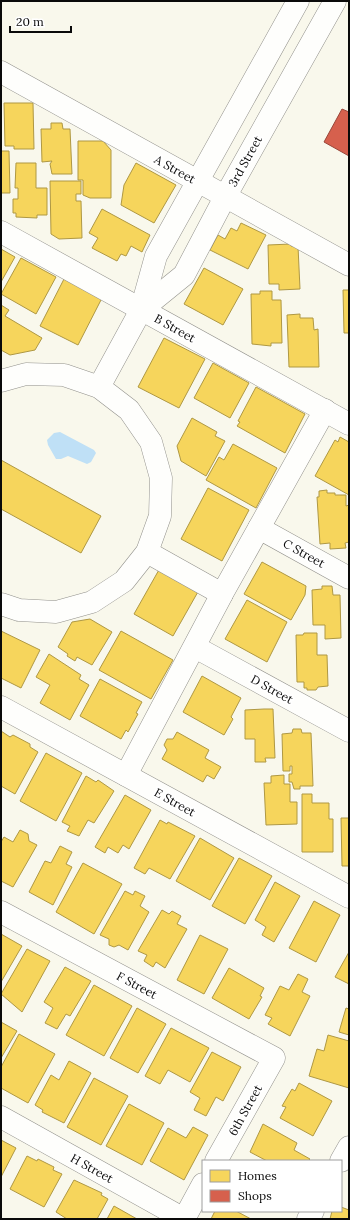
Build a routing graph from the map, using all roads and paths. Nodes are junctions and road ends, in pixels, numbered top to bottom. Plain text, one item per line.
1 (298, 1) edge
2 (335, 1) edge
3 (1, 72) edge
4 (198, 183) junction
5 (225, 197) junction
6 (1, 232) edge
7 (349, 265) edge
8 (141, 310) junction
9 (1, 381) edge
10 (99, 387) junction
11 (325, 410) junction
12 (349, 424) edge
13 (259, 528) junction
14 (147, 552) junction
15 (349, 578) edge
16 (222, 594) junction
17 (1, 604) edge
18 (194, 647) junction
19 (1, 707) edge
20 (349, 731) edge
21 (126, 776) junction
22 (349, 897) edge
23 (1, 912) edge
24 (274, 1058) joint
25 (1, 1116) edge
26 (349, 1147) edge
27 (217, 1160) edge
28 (342, 1160) edge
29 (202, 1186) edge
30 (184, 1219) edge

1 - 4 lane, 3rd Street
2 - 5 lane, 3rd Street
3 - 4 lane, A Street
4 - 5 lane, A Street
4 - 8 lane, 3rd Street
5 - 7 lane, A Street
5 - 8 lane, 3rd Street
6 - 8 lane, B Street
8 - 10 lane, 3rd Street
8 - 11 lane, B Street
9 - 10 lane
10 - 14 lane
11 - 12 lane, B Street
11 - 13 lane
13 - 15 lane, C Street
13 - 16 lane
14 - 16 lane
14 - 17 lane
16 - 18 lane
18 - 20 lane, D Street
18 - 21 lane
19 - 21 lane, E Street
21 - 22 lane, E Street
23 - 24 lane, F Street
24 - 27 lane, 6th Street
25 - 30 lane, H Street
26 - 28 lane
29 - 30 lane

